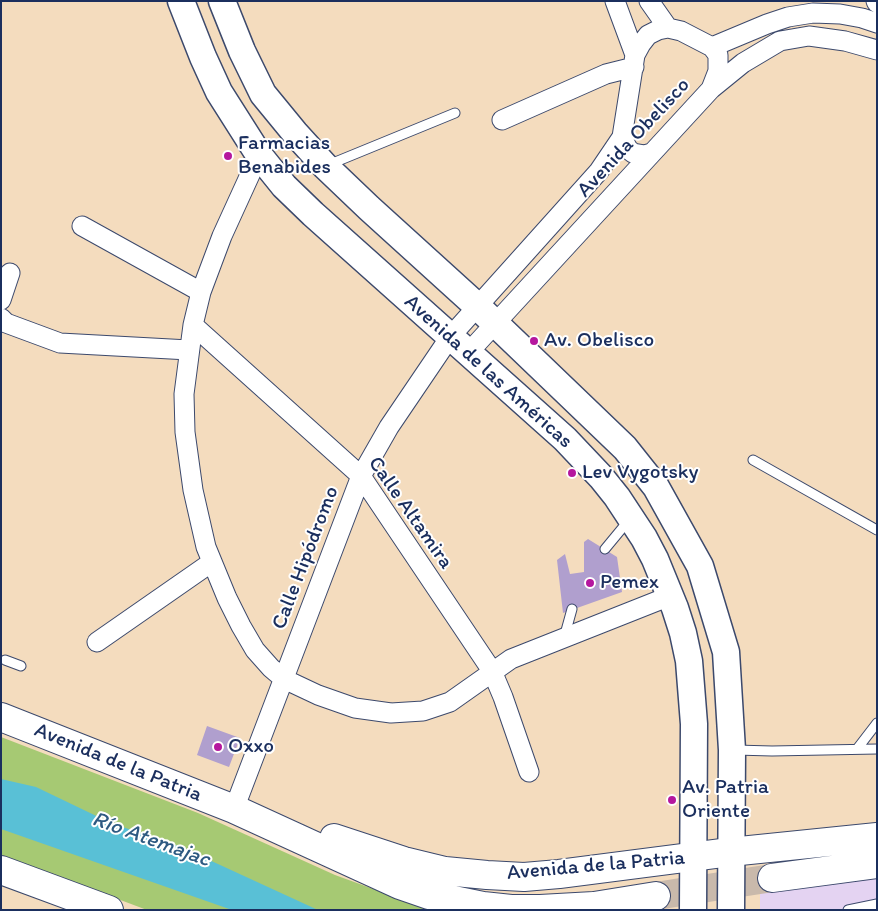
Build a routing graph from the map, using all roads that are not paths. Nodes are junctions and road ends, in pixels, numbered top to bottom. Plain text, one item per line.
1 (181, 1) edge
2 (222, 1) edge
3 (615, 1) edge
4 (649, 1) edge
5 (877, 23) edge
6 (668, 28) junction
7 (712, 47) junction
8 (877, 50) edge
9 (635, 61) junction
10 (711, 89) junction
11 (455, 113) dead end
12 (502, 120) dead end
13 (622, 137) junction
14 (651, 153) junction
15 (259, 155) junction
16 (325, 166) junction
17 (82, 226) dead end
18 (10, 273) dead end
19 (201, 292) junction
20 (1, 300) edge
21 (486, 314) junction
22 (1, 318) edge
23 (193, 326) junction
24 (459, 345) junction
25 (190, 350) junction
26 (753, 460) dead end
27 (361, 476) junction
28 (631, 518) junction
29 (877, 530) edge
30 (604, 550) dead end
31 (212, 562) junction
32 (670, 596) junction
33 (572, 610) dead end
34 (564, 638) junction
35 (97, 642) dead end
36 (3, 660) edge
37 (21, 666) dead end
38 (1, 671) edge
39 (492, 671) junction
40 (284, 679) junction
41 (1, 717) edge
42 (877, 723) edge
43 (857, 749) junction
44 (877, 749) edge
45 (732, 750) junction
46 (529, 772) dead end
47 (234, 809) junction
48 (877, 837) edge
49 (730, 852) junction
50 (877, 864) edge
51 (1, 870) edge
52 (693, 870) junction
53 (772, 878) tunnel mouth
54 (656, 896) tunnel mouth
55 (75, 904) edge
56 (877, 904) edge
57 (108, 910) edge
58 (678, 910) edge
59 (693, 910) edge
60 (731, 910) edge
61 (848, 910) edge

1 - 15 main road, Avenida de las Américas
2 - 16 main road, Avenida de las Américas
3 - 9 street
4 - 6 street
5 - 7 street
6 - 7 street
6 - 9 street
7 - 10 street
8 - 10 street, Avenida Obelisco
9 - 12 street
9 - 13 street, Avenida Obelisco
10 - 14 street, Avenida Obelisco
11 - 16 lane
13 - 14 street
13 - 21 street, Avenida Obelisco
14 - 21 street, Avenida Obelisco
15 - 19 street
15 - 24 main road, Avenida de las Américas
16 - 21 main road, Avenida de las Américas
17 - 19 street
18 - 20 street
19 - 23 street
21 - 24 street, Avenida Obelisco
21 - 45 main road, Avenida de las Américas
22 - 25 street
23 - 25 street
23 - 27 street, Calle Altamira
24 - 27 street, Calle Hipódromo
24 - 28 main road, Avenida de las Américas
25 - 31 street
26 - 29 lane
27 - 39 street, Calle Altamira
27 - 40 street, Calle Hipódromo
28 - 30 lane
28 - 32 main road, Avenida de las Américas
31 - 35 street
31 - 40 street
32 - 34 street
32 - 52 main road, Avenida de las Américas
33 - 34 lane
34 - 39 street
36 - 37 lane
36 - 38 lane
39 - 40 street
39 - 46 street, Calle Altamira
40 - 47 street, Calle Hipódromo
41 - 47 main road, Avenida de la Patria
42 - 43 lane
43 - 44 lane
43 - 45 lane
45 - 49 main road, Avenida de las Américas
47 - 52 main road, Avenida de la Patria
47 - 54 main road, Avenida de la Patria
48 - 49 main road, Avenida de la Patria
49 - 52 main road, Avenida de la Patria
49 - 60 main road, Avenida de las Américas
50 - 53 main road
51 - 55 main road
52 - 58 main road
52 - 59 main road, Avenida de las Américas
55 - 57 main road
56 - 61 lane

